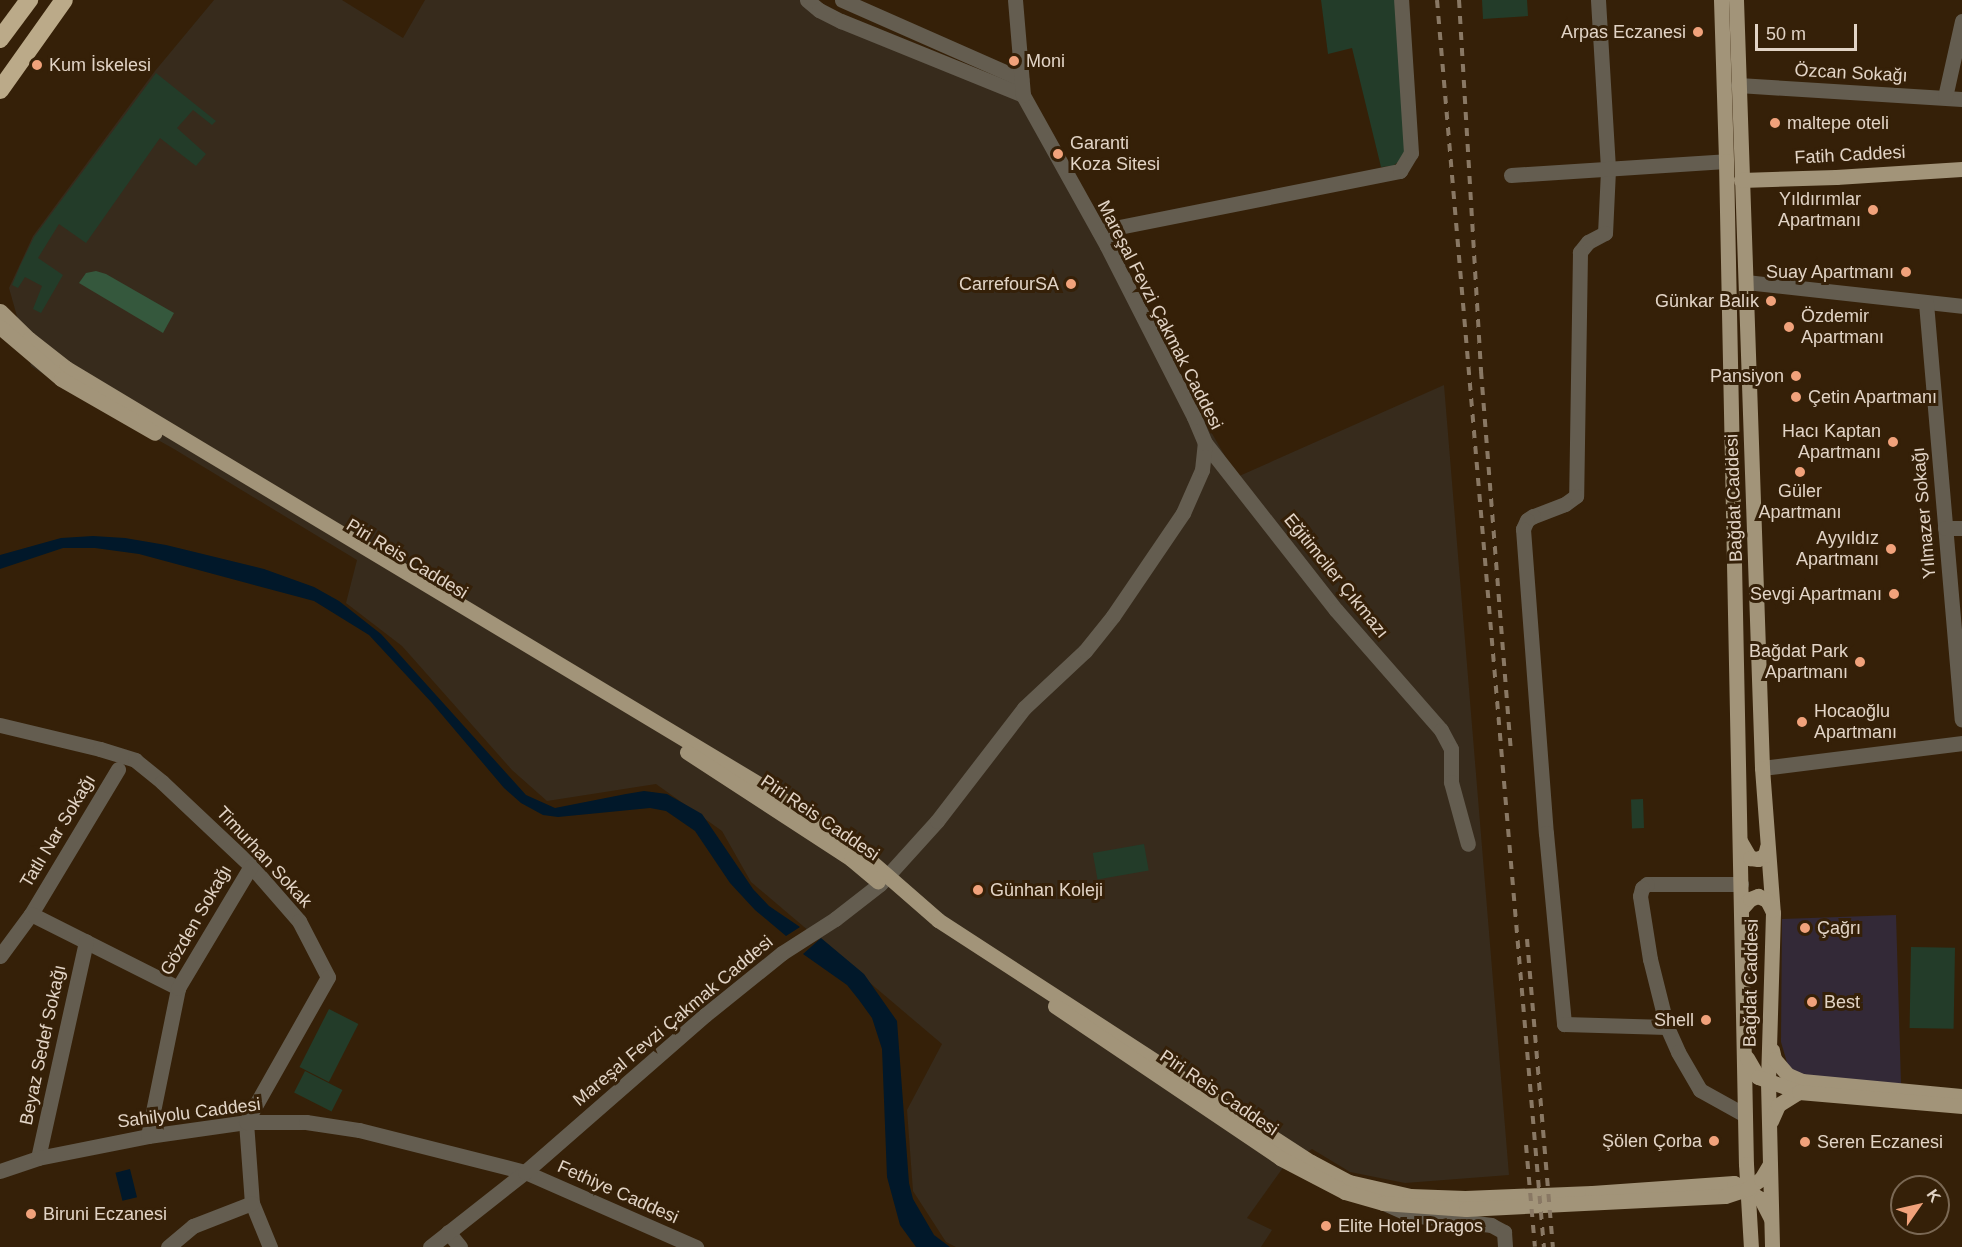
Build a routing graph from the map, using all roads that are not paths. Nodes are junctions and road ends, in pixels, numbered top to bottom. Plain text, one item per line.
1 (29, 0) edge
2 (64, 0) edge
3 (807, 0) edge
4 (842, 0) edge
5 (1015, 0) edge
6 (1401, 0) edge
7 (1598, 0) edge
8 (1720, 0) edge
9 (1736, 0) edge
10 (1962, 21) edge
11 (0, 39) edge
12 (1021, 79) junction
13 (1738, 85) junction
14 (0, 90) edge
15 (1023, 95) junction
16 (1945, 97) junction
17 (1962, 99) edge
18 (1726, 161) junction
19 (1962, 169) edge
20 (1608, 170) junction
21 (1511, 175) dead end
22 (1741, 180) junction
23 (1099, 231) junction
24 (1746, 282) junction
25 (1926, 303) junction
26 (1962, 306) edge
27 (0, 310) edge
28 (0, 327) edge
29 (1205, 443) junction
30 (1945, 528) junction
31 (1962, 528) edge
32 (1962, 719) edge
33 (0, 725) edge
34 (1962, 743) edge
35 (1762, 768) junction
36 (118, 769) dead end
37 (1739, 838) junction
38 (1468, 844) dead end
39 (1767, 847) junction
40 (251, 866) junction
41 (884, 881) junction
42 (1741, 884) junction
43 (1742, 908) junction
44 (1773, 913) junction
45 (31, 914) junction
46 (86, 940) junction
47 (0, 956) edge
48 (178, 988) junction
49 (1666, 1027) junction
50 (1770, 1036) junction
51 (1745, 1053) junction
52 (1768, 1082) junction
53 (1799, 1092) junction
54 (1962, 1096) edge
55 (1962, 1107) edge
56 (1745, 1115) junction
57 (246, 1122) junction
58 (1769, 1130) junction
59 (148, 1136) junction
60 (38, 1158) junction
61 (1770, 1164) junction
62 (0, 1171) edge
63 (525, 1172) junction
64 (1735, 1189) junction
65 (252, 1203) junction
66 (1383, 1203) junction
67 (1466, 1203) junction
68 (1749, 1211) junction
69 (1771, 1219) junction
70 (448, 1232) junction
71 (168, 1247) edge
72 (270, 1247) edge
73 (430, 1247) edge
74 (460, 1247) edge
75 (696, 1247) edge
76 (1505, 1247) edge
77 (1751, 1247) edge
78 (1772, 1247) edge

1 - 11 highway
2 - 14 highway
3 - 15 street
4 - 12 street
5 - 12 street, Mareşal Fevzi Çakmak Caddesi
6 - 23 street
7 - 20 street
8 - 18 main road, Bağdat Caddesi
9 - 13 main road, Bağdat Caddesi
10 - 16 street
12 - 15 street, Mareşal Fevzi Çakmak Caddesi
13 - 16 street, Özcan Sokağı
13 - 22 main road, Bağdat Caddesi
15 - 23 street, Mareşal Fevzi Çakmak Caddesi
16 - 17 street, Özcan Sokağı
18 - 20 street
18 - 37 main road, Bağdat Caddesi
19 - 22 main road, Fatih Caddesi
20 - 21 street
20 - 49 street
22 - 24 main road, Bağdat Caddesi
23 - 29 street, Mareşal Fevzi Çakmak Caddesi
24 - 25 street
24 - 35 main road, Bağdat Caddesi
25 - 26 street
25 - 30 street, Yılmazer Sokağı
27 - 41 main road, Piri Reis Caddesi
28 - 41 main road, Piri Reis Caddesi
29 - 38 street, Eğitimciler Çıkmazı
29 - 41 street, Mareşal Fevzi Çakmak Caddesi
30 - 31 street
30 - 32 street, Yılmazer Sokağı
33 - 40 street, Timurhan Sokak
34 - 35 street
35 - 39 main road, Bağdat Caddesi
36 - 45 street, Tatlı Nar Sokağı
37 - 39 main road
37 - 42 main road, Bağdat Caddesi
39 - 44 main road, Bağdat Caddesi
40 - 48 street, Gözden Sokağı
40 - 57 street, Timurhan Sokak
41 - 63 street, Mareşal Fevzi Çakmak Caddesi
41 - 66 main road, Piri Reis Caddesi
41 - 67 main road, Piri Reis Caddesi
42 - 43 main road, Bağdat Caddesi
42 - 49 street
43 - 44 main road
43 - 51 main road, Bağdat Caddesi
44 - 50 main road, Bağdat Caddesi
45 - 46 street
45 - 47 street, Tatlı Nar Sokağı
46 - 48 street
46 - 60 street, Beyaz Sedef Sokağı
48 - 59 street, Gözden Sokağı
49 - 56 street
50 - 52 main road, Bağdat Caddesi
50 - 54 main road
51 - 52 main road
51 - 56 main road, Bağdat Caddesi
52 - 53 main road
52 - 58 main road, Bağdat Caddesi
53 - 55 main road
53 - 58 main road
56 - 64 main road, Bağdat Caddesi
57 - 59 street, Sahilyolu Caddesi
57 - 63 street, Sahilyolu Caddesi
57 - 65 street
58 - 61 main road, Bağdat Caddesi
59 - 60 street, Sahilyolu Caddesi
60 - 62 street, Sahilyolu Caddesi
61 - 64 main road
61 - 69 main road, Bağdat Caddesi
63 - 70 street, Mareşal Fevzi Çakmak Caddesi
63 - 75 street, Fethiye Caddesi
64 - 67 main road, Piri Reis Caddesi
64 - 68 main road
64 - 68 main road
64 - 69 main road
65 - 71 street
65 - 72 street
66 - 67 main road, Piri Reis Caddesi
66 - 76 street
68 - 77 main road
69 - 78 main road, Bağdat Caddesi
70 - 73 street, Mareşal Fevzi Çakmak Caddesi
70 - 74 street

